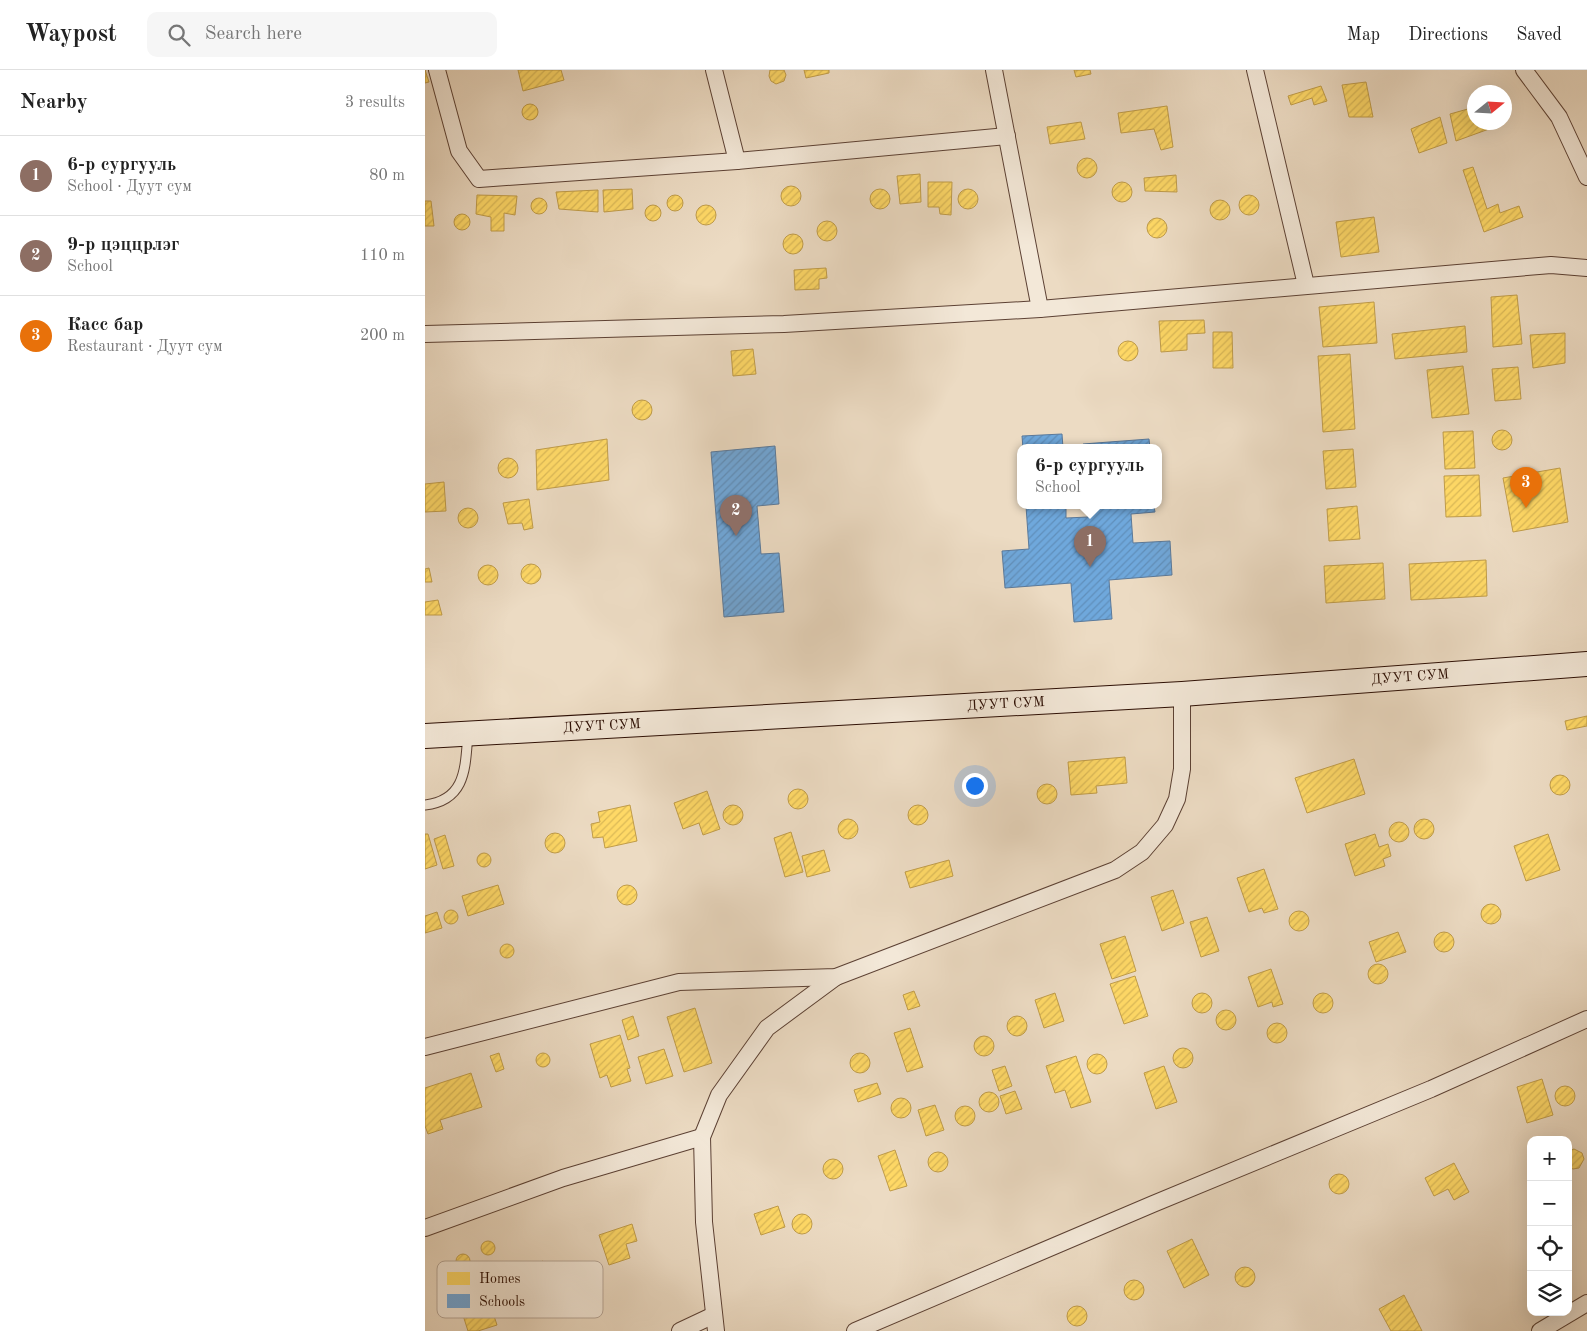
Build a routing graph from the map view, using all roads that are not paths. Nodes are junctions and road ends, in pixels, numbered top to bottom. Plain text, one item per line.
1 (437, 70) edge
2 (714, 70) edge
3 (994, 70) edge
4 (1255, 70) edge
5 (1524, 70) edge
6 (1007, 136) junction
7 (737, 161) junction
8 (1587, 177) edge
9 (1587, 268) edge
10 (1306, 285) junction
11 (1041, 308) junction
12 (425, 334) edge
13 (1587, 664) edge
14 (1182, 694) junction
15 (468, 734) junction
16 (425, 736) edge
17 (425, 805) edge
18 (836, 976) junction
19 (1587, 1019) edge
20 (425, 1047) edge
21 (702, 1137) junction
22 (425, 1228) edge
23 (1587, 1303) edge
24 (715, 1323) edge
25 (680, 1331) edge
26 (855, 1331) edge
27 (1540, 1331) edge

1 - 7 street
2 - 7 street
3 - 6 street
4 - 10 street
5 - 8 street
6 - 7 street
6 - 11 street
9 - 10 street
10 - 11 street
11 - 12 street
13 - 14 main road, ДУУТ СУМ
14 - 15 main road, ДУУТ СУМ
14 - 18 street
15 - 16 main road, ДУУТ СУМ
15 - 17 lane
18 - 20 street
18 - 21 street
19 - 26 street
21 - 22 street
21 - 24 street
23 - 27 street
24 - 25 street

